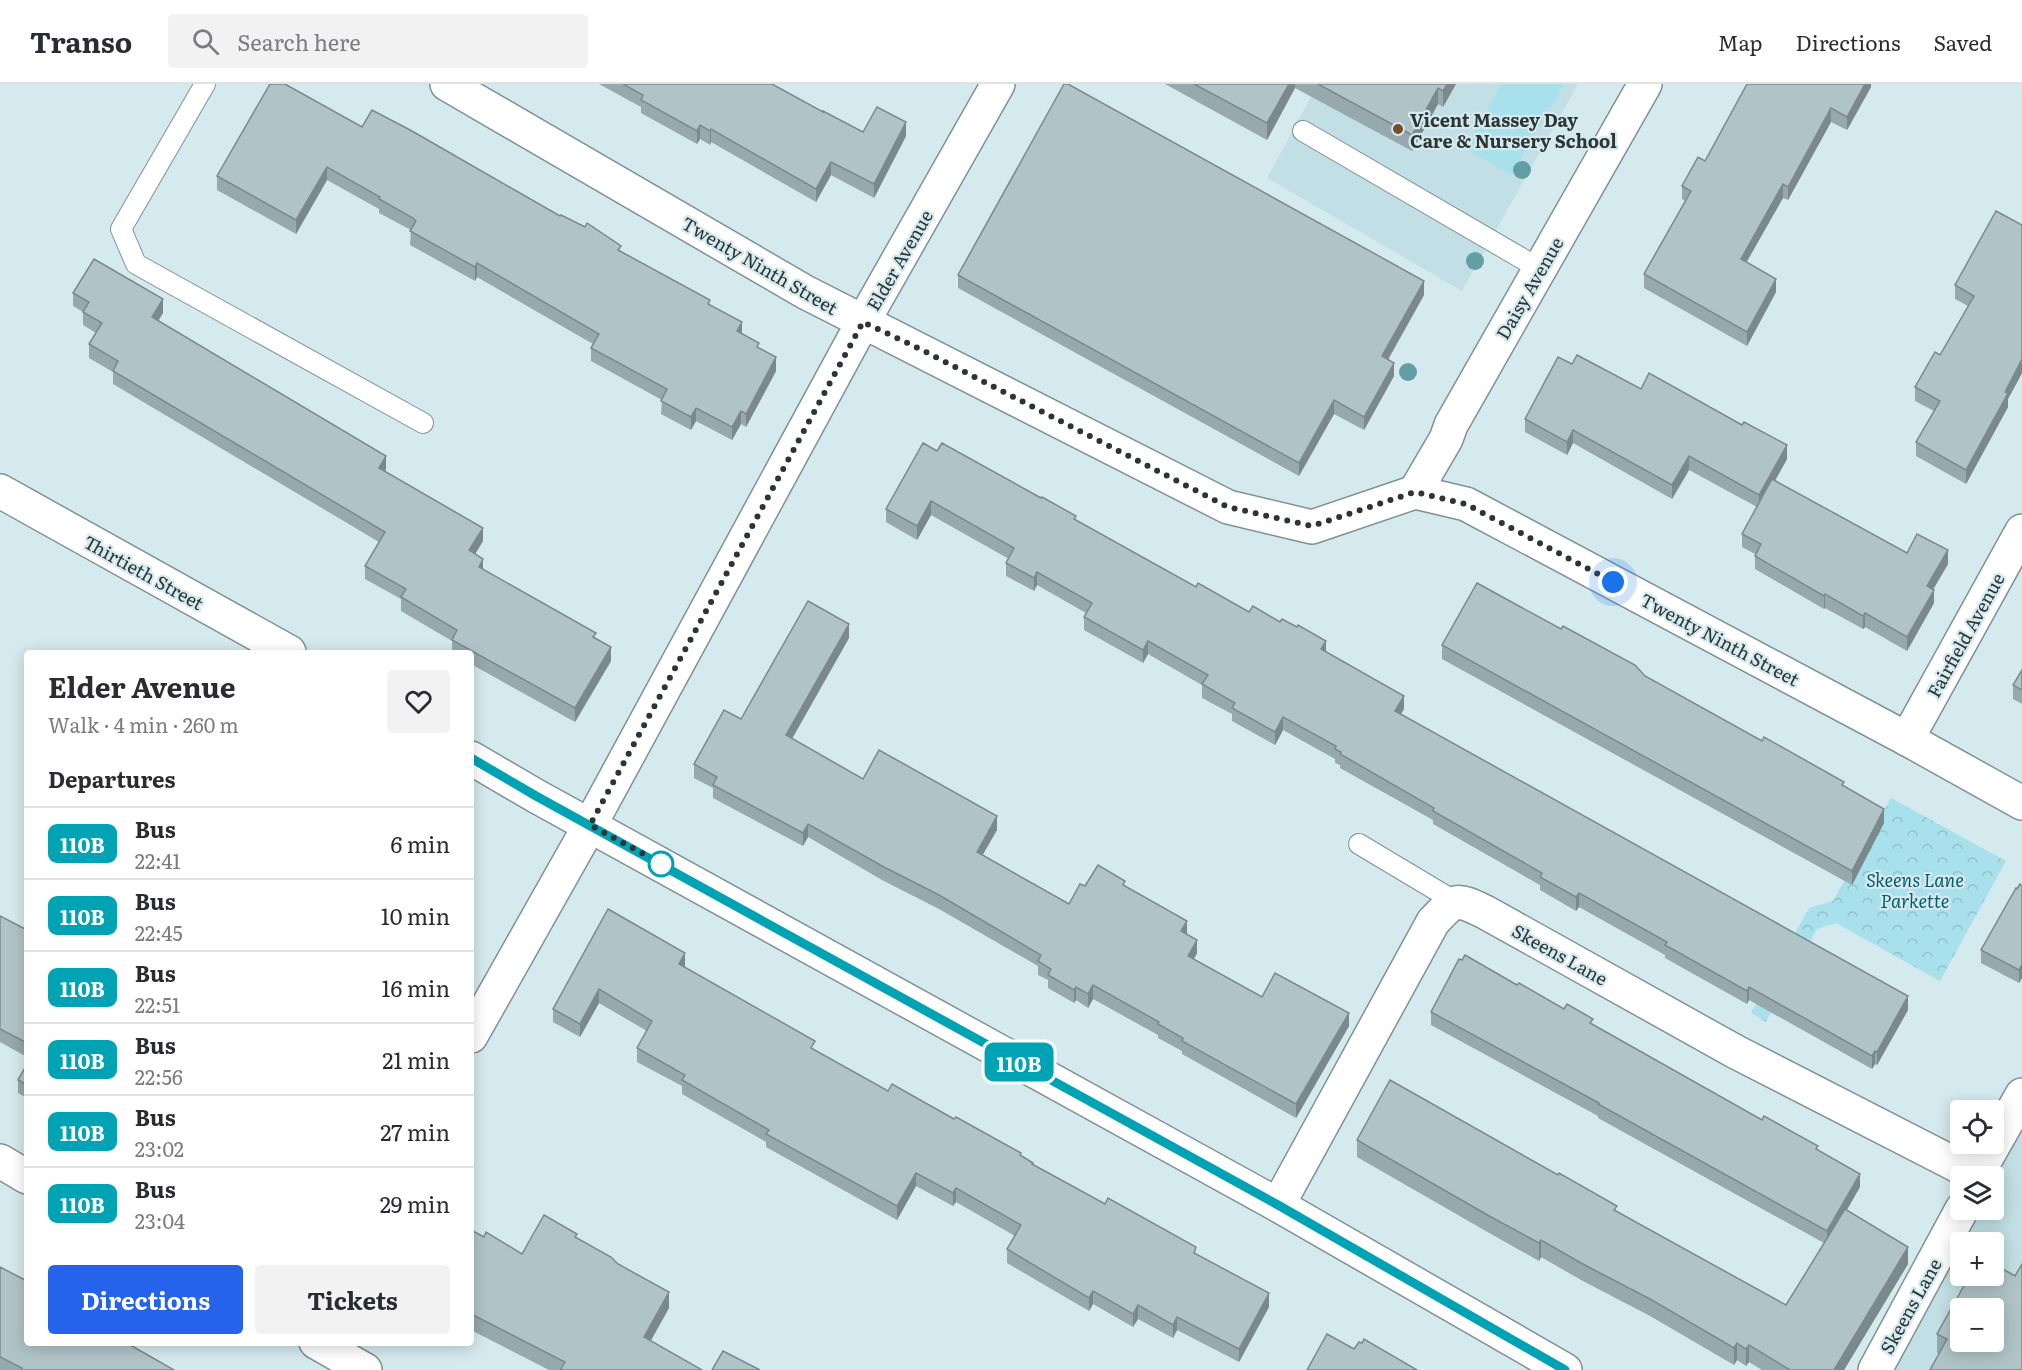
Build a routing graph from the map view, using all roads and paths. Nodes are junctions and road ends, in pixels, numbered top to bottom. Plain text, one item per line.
1 (205, 84) edge
2 (447, 84) edge
3 (998, 84) edge
4 (1645, 84) edge
5 (1303, 131) dead end
6 (1540, 269) junction
7 (863, 322) junction
8 (423, 423) dead end
9 (0, 490) edge
10 (1415, 492) junction
11 (2022, 531) edge
12 (285, 650) edge
13 (1907, 739) junction
14 (474, 760) edge
15 (2022, 803) edge
16 (590, 825) junction
17 (1359, 844) dead end
18 (1456, 902) junction
19 (474, 1031) edge
20 (2022, 1095) edge
21 (0, 1161) edge
22 (1957, 1166) edge
23 (1982, 1166) edge
24 (24, 1175) edge
25 (1278, 1205) junction
26 (1956, 1220) edge
27 (323, 1346) edge
28 (365, 1370) edge
29 (1565, 1370) edge
30 (1875, 1370) edge

1 - 8 lane
2 - 7 street, Twenty Ninth Street
3 - 7 street, Elder Avenue
4 - 6 street, Daisy Avenue
5 - 6 lane
6 - 10 street, Daisy Avenue
7 - 10 street, Twenty Ninth Street
7 - 16 street, Elder Avenue
9 - 12 street, Thirtieth Street
10 - 13 street, Twenty Ninth Street
11 - 13 street, Fairfield Avenue
13 - 15 street, Twenty Ninth Street
14 - 16 street
16 - 19 street, Elder Avenue
16 - 25 street
17 - 18 lane
18 - 22 street, Skeens Lane
18 - 25 street
20 - 23 street, Skeens Lane
21 - 24 street
25 - 29 street
26 - 30 street, Skeens Lane
27 - 28 street

